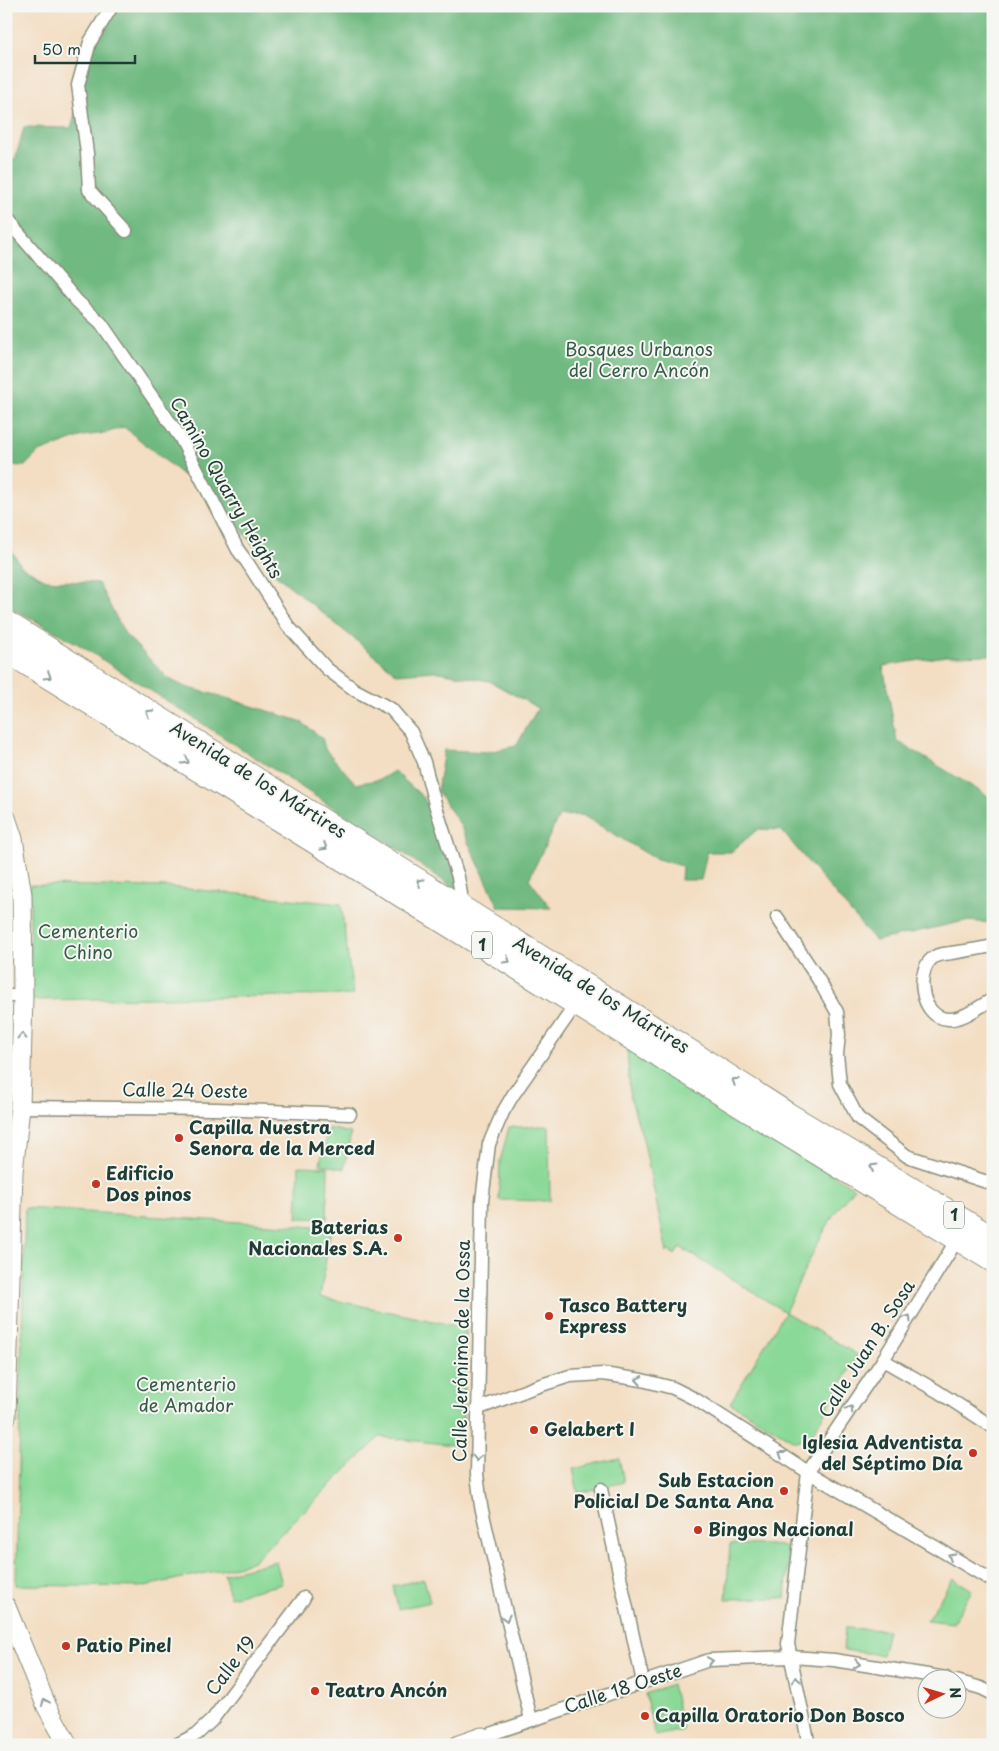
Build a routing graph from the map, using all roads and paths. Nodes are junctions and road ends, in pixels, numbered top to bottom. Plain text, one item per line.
1 (112, 6) edge
2 (6, 219) edge
3 (126, 231) dead end
4 (6, 623) edge
5 (6, 650) edge
6 (6, 818) edge
7 (456, 904) junction
8 (777, 917) dead end
9 (993, 946) edge
10 (14, 996) edge
11 (993, 999) edge
12 (576, 1004) junction
13 (20, 1107) junction
14 (350, 1114) dead end
15 (10, 1172) edge
16 (993, 1184) edge
17 (958, 1238) junction
18 (993, 1239) edge
19 (993, 1260) edge
20 (883, 1360) junction
21 (477, 1409) junction
22 (6, 1417) edge
23 (993, 1427) edge
24 (808, 1472) junction
25 (601, 1490) dead end
26 (993, 1581) edge
27 (304, 1598) dead end
28 (6, 1607) edge
29 (792, 1656) junction
30 (916, 1673) edge
31 (643, 1682) junction
32 (966, 1684) edge
33 (993, 1694) edge
34 (531, 1720) junction
35 (483, 1741) edge
36 (68, 1745) edge
37 (176, 1745) edge
38 (459, 1745) edge
39 (808, 1745) edge

1 - 3 street
2 - 7 street, Camino Quarry Heights
7 -> 4 highway, Avenida de los Mártires / 1
5 -> 12 highway, Avenida de los Mártires / 1
6 - 10 street
18 -> 7 highway, Avenida de los Mártires / 1
8 - 16 street
9 - 11 street
13 -> 10 street
12 - 17 highway, Avenida de los Mártires / 1
12 - 21 street, Calle Jerónimo de la Ossa
13 - 14 street, Calle 24 Oeste
13 - 15 street
15 - 22 street
17 - 19 highway, Avenida de los Mártires / 1
20 -> 17 street, Calle Juan B. Sosa
20 - 23 street
24 -> 20 street, Calle Juan B. Sosa
24 -> 21 street
21 -> 34 street, Calle Jerónimo de la Ossa
26 -> 24 street
24 - 29 street, Calle Juan B. Sosa
25 - 31 street
27 - 37 street, Calle 19
36 -> 28 street
29 -> 30 street, Calle 18 Oeste
31 -> 29 street, Calle 18 Oeste
39 -> 29 street, Calle Juan B. Sosa
31 - 34 street, Calle 18 Oeste
32 - 33 street
34 - 35 street, Calle 18 Oeste
35 - 38 street, Calle 18 Oeste

